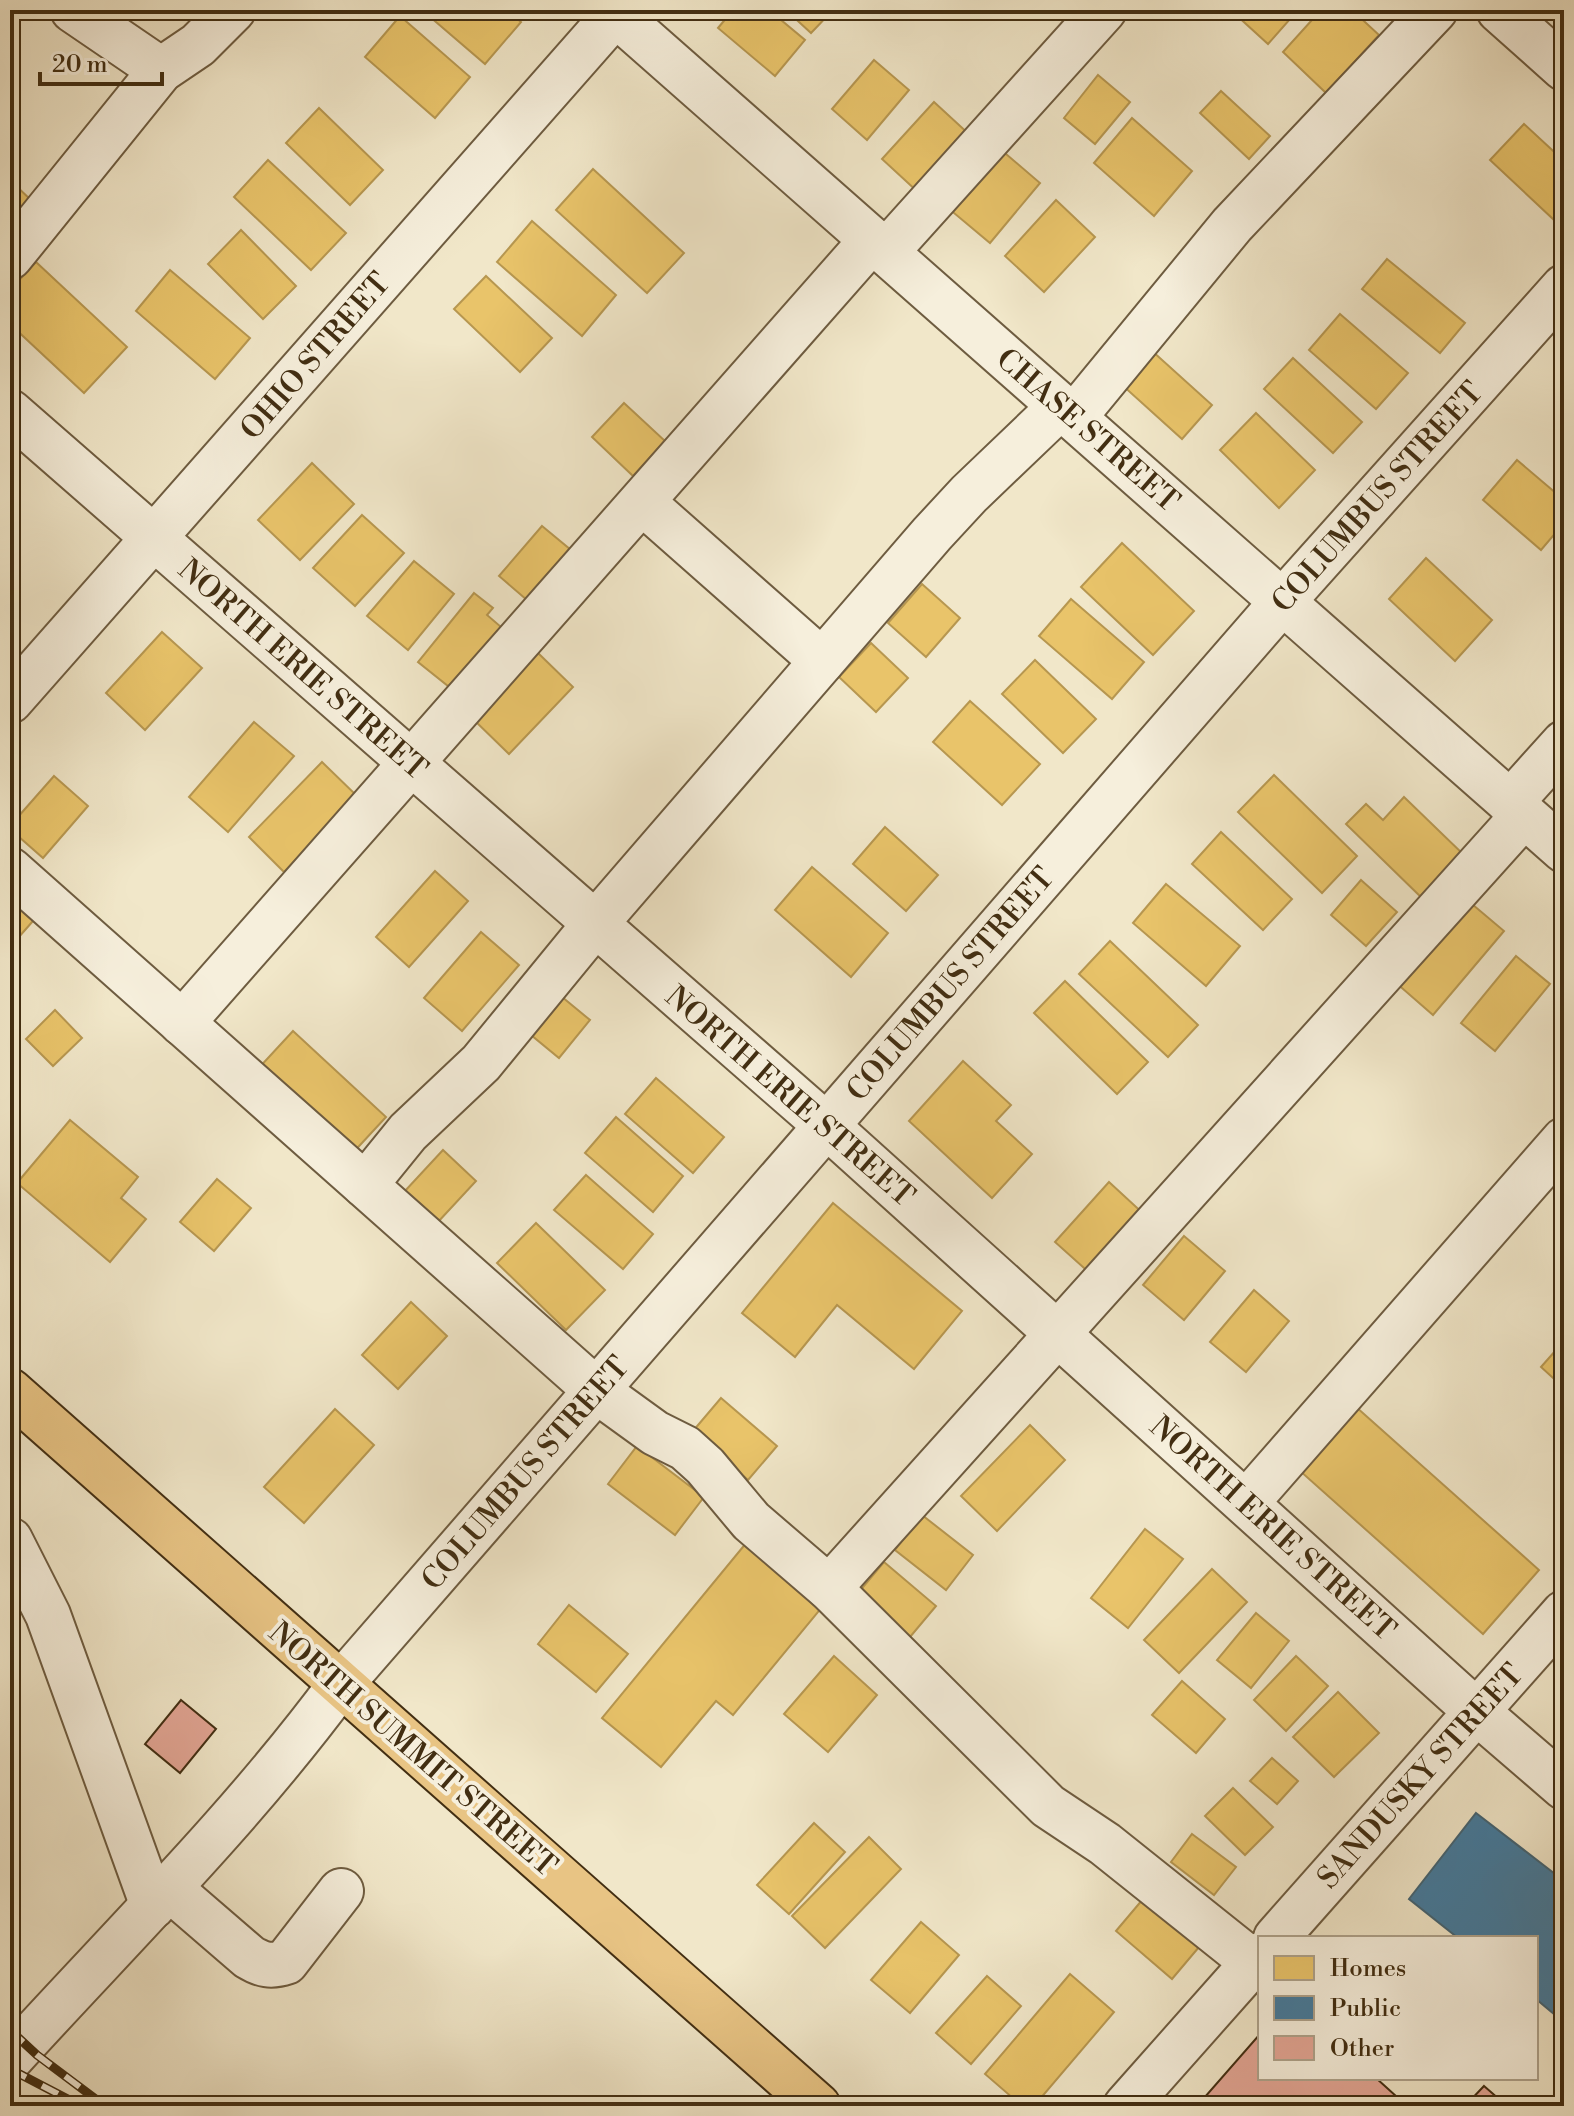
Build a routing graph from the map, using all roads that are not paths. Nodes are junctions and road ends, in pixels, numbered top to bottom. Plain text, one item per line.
1 (73, 10) edge
2 (233, 10) edge
3 (1104, 10) edge
4 (1435, 10) edge
5 (1499, 10) edge
6 (615, 11) edge
7 (1564, 68) edge
8 (161, 70) junction
9 (879, 246) junction
10 (10, 257) edge
11 (1564, 287) edge
12 (10, 412) edge
13 (1067, 412) junction
14 (642, 502) junction
15 (155, 539) junction
16 (1283, 601) junction
17 (822, 661) junction
18 (10, 701) edge
19 (1564, 743) edge
20 (411, 763) junction
21 (1517, 809) junction
22 (1564, 850) edge
23 (10, 870) edge
24 (595, 924) junction
25 (182, 1023) junction
26 (827, 1126) junction
27 (1564, 1140) edge
28 (365, 1185) junction
29 (1057, 1334) junction
30 (10, 1391) edge
31 (597, 1391) junction
32 (1246, 1503) junction
33 (10, 1540) edge
34 (829, 1588) junction
35 (1564, 1613) edge
36 (340, 1685) junction
37 (1477, 1712) junction
38 (1564, 1787) edge
39 (341, 1891) dead end
40 (161, 1897) junction
41 (1277, 1936) edge
42 (1258, 1949) edge
43 (1258, 1958) edge
44 (10, 2059) edge
45 (818, 2106) edge
46 (1126, 2106) edge

1 - 8 street
2 - 8 street
3 - 9 street
4 - 13 street
5 - 7 street
6 - 9 street, CHASE STREET
6 - 15 street, OHIO STREET
8 - 10 street
9 - 13 street, CHASE STREET
9 - 14 street
11 - 16 street, COLUMBUS STREET
12 - 15 street, NORTH ERIE STREET
13 - 16 street, CHASE STREET
13 - 17 street
14 - 17 street
14 - 20 street
15 - 18 street, OHIO STREET
15 - 20 street, NORTH ERIE STREET
16 - 21 street, CHASE STREET
16 - 26 street, COLUMBUS STREET
17 - 24 street
19 - 21 street
20 - 24 street, NORTH ERIE STREET
20 - 25 street
21 - 22 street, CHASE STREET
21 - 29 street
23 - 25 street
24 - 26 street, NORTH ERIE STREET
24 - 28 street
25 - 28 street
26 - 29 street, NORTH ERIE STREET
26 - 31 street, COLUMBUS STREET
27 - 32 street
28 - 31 street
29 - 32 street, NORTH ERIE STREET
29 - 34 street
30 - 36 main road, NORTH SUMMIT STREET
31 - 34 street
31 - 36 street, COLUMBUS STREET
32 - 37 street, NORTH ERIE STREET
33 - 40 street
34 - 42 street
35 - 37 street, SANDUSKY STREET
36 - 40 street, COLUMBUS STREET
36 - 45 main road, NORTH SUMMIT STREET
37 - 38 street, NORTH ERIE STREET
37 - 41 street, SANDUSKY STREET
39 - 40 street
40 - 44 street, COLUMBUS STREET
43 - 46 street, SANDUSKY STREET

